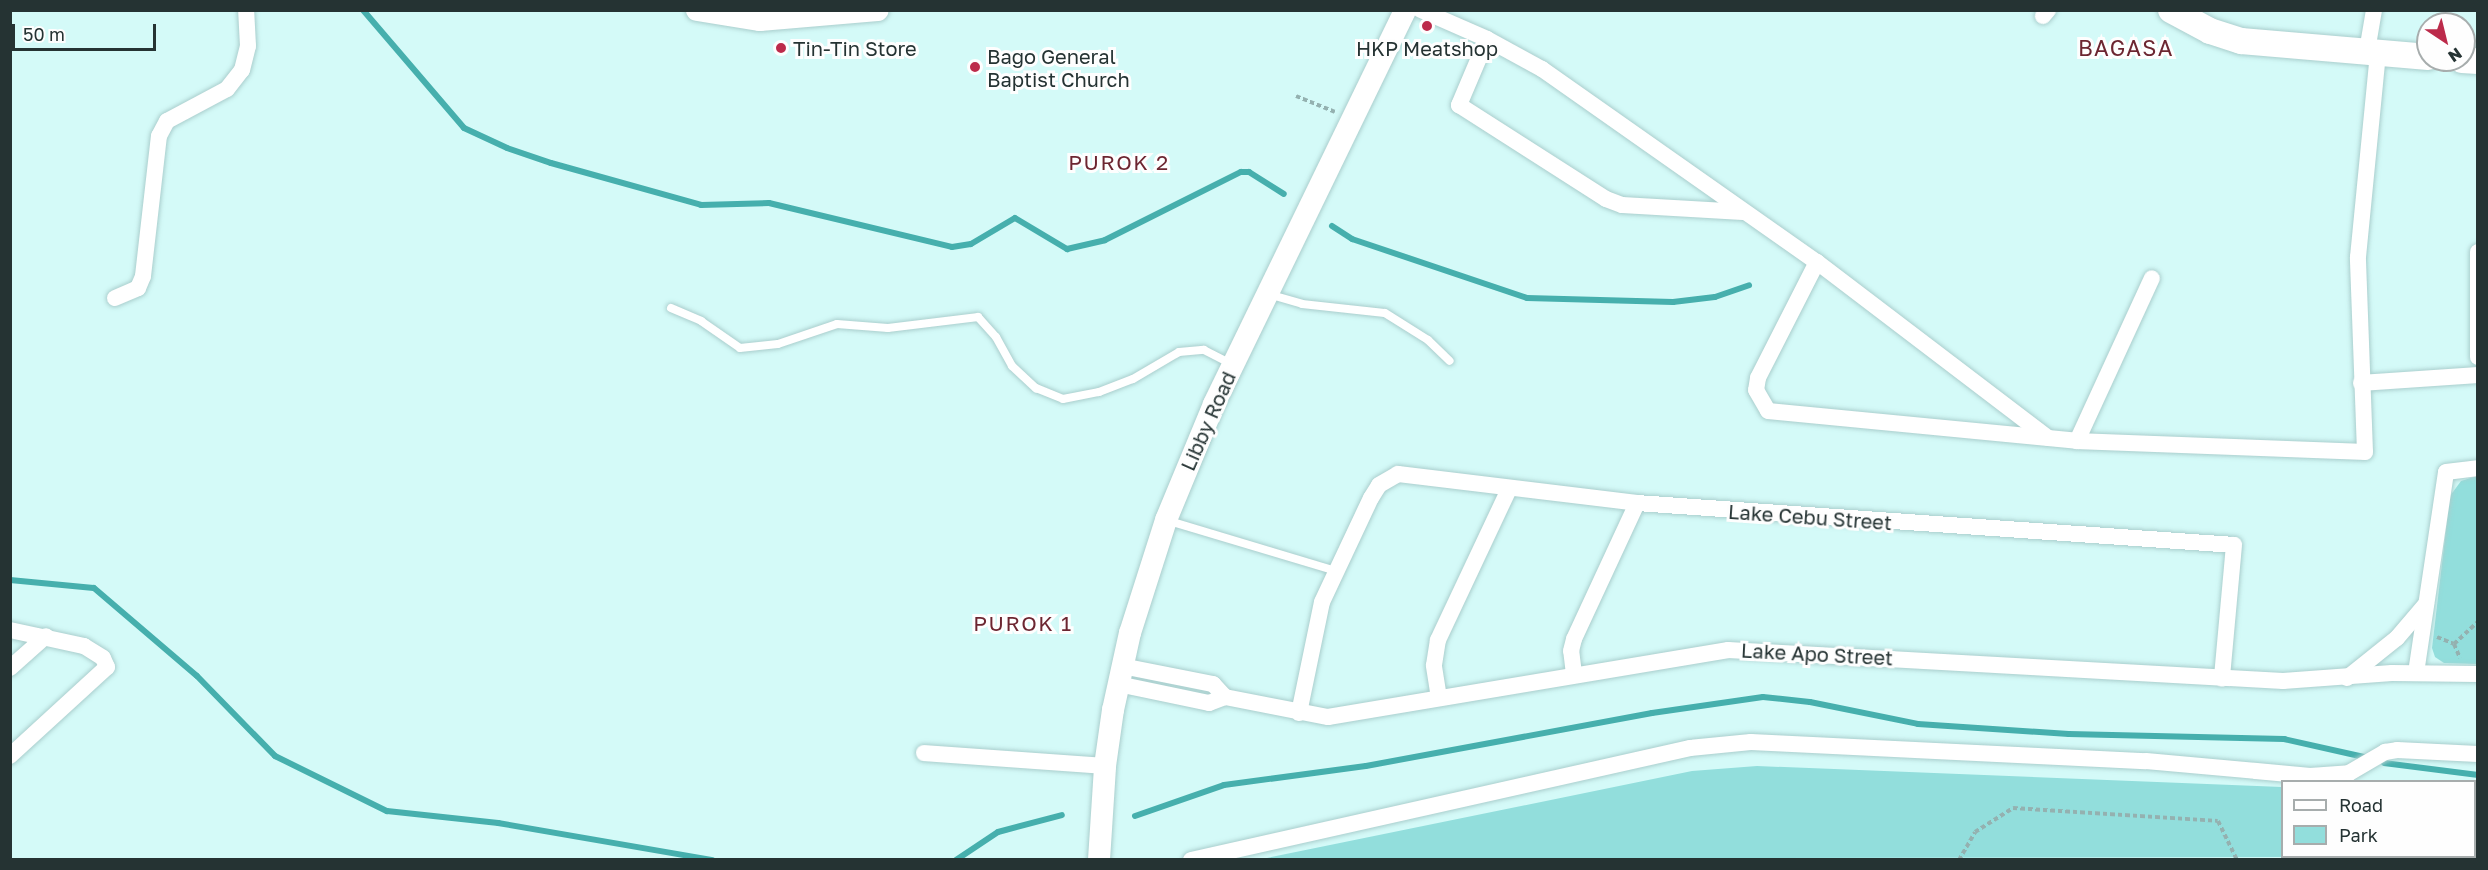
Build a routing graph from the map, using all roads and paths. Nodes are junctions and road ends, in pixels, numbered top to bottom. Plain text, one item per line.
1 (246, 10) edge
2 (697, 10) edge
3 (878, 10) edge
4 (1405, 10) edge
5 (1421, 10) edge
6 (2171, 10) edge
7 (2374, 10) edge
8 (834, 13) edge
9 (1487, 39) junction
10 (2373, 52) junction
11 (2416, 56) edge
12 (1296, 96) dead end
13 (1353, 119) junction
14 (1744, 212) junction
15 (2478, 252) edge
16 (1816, 262) junction
17 (2151, 278) dead end
18 (1268, 294) junction
19 (115, 298) dead end
20 (671, 308) dead end
21 (2478, 357) edge
22 (1450, 361) dead end
23 (1234, 365) junction
24 (2478, 375) edge
25 (2361, 382) junction
26 (2048, 438) junction
27 (2077, 441) junction
28 (2478, 468) edge
29 (1509, 489) junction
30 (1637, 503) junction
31 (1166, 520) junction
32 (1336, 571) junction
33 (2426, 603) junction
34 (2478, 622) edge
35 (10, 630) edge
36 (2421, 635) junction
37 (46, 636) junction
38 (2454, 644) junction
39 (10, 668) edge
40 (2416, 673) junction
41 (1574, 674) junction
42 (2458, 674) junction
43 (2478, 674) edge
44 (1120, 675) junction
45 (2222, 678) junction
46 (2347, 678) junction
47 (1439, 698) junction
48 (1299, 713) junction
49 (924, 753) dead end
50 (2478, 754) edge
51 (10, 756) edge
52 (1104, 766) junction
53 (1099, 860) edge
54 (1191, 860) edge
55 (1959, 860) edge
56 (2236, 860) edge

1 - 19 street
2 - 8 main road
3 - 8 main road
4 - 13 main road, Libby Road
5 - 9 street
6 - 10 main road
7 - 10 street
9 - 14 street
9 - 14 street
10 - 11 main road
10 - 25 street
12 - 13 path
13 - 18 main road, Libby Road
14 - 16 street
15 - 21 street
16 - 26 street
16 - 26 street
17 - 27 street
18 - 22 lane
18 - 23 main road, Libby Road
20 - 23 lane
23 - 31 main road, Libby Road
24 - 25 street
25 - 27 street
26 - 27 street
28 - 33 street
29 - 30 street, Lake Cebu Street
29 - 32 street, Lake Cebu Street
29 - 47 street
30 - 41 street
30 - 45 street, Lake Cebu Street
31 - 32 lane
31 - 44 main road, Libby Road
32 - 48 street
33 - 36 street
33 - 46 street
34 - 38 path
35 - 37 street
36 - 38 path
36 - 40 street
37 - 39 street
37 - 51 street
38 - 42 path
40 - 42 street, Lake Apo Street
40 - 46 street, Lake Apo Street
41 - 45 street, Lake Apo Street
41 - 47 street, Lake Apo Street
42 - 43 street, Lake Apo Street
44 - 48 street, Lake Apo Street
44 - 52 main road, Libby Road
45 - 46 street, Lake Apo Street
47 - 48 street, Lake Apo Street
49 - 52 street
50 - 54 street
52 - 53 main road, Libby Road
55 - 56 path

